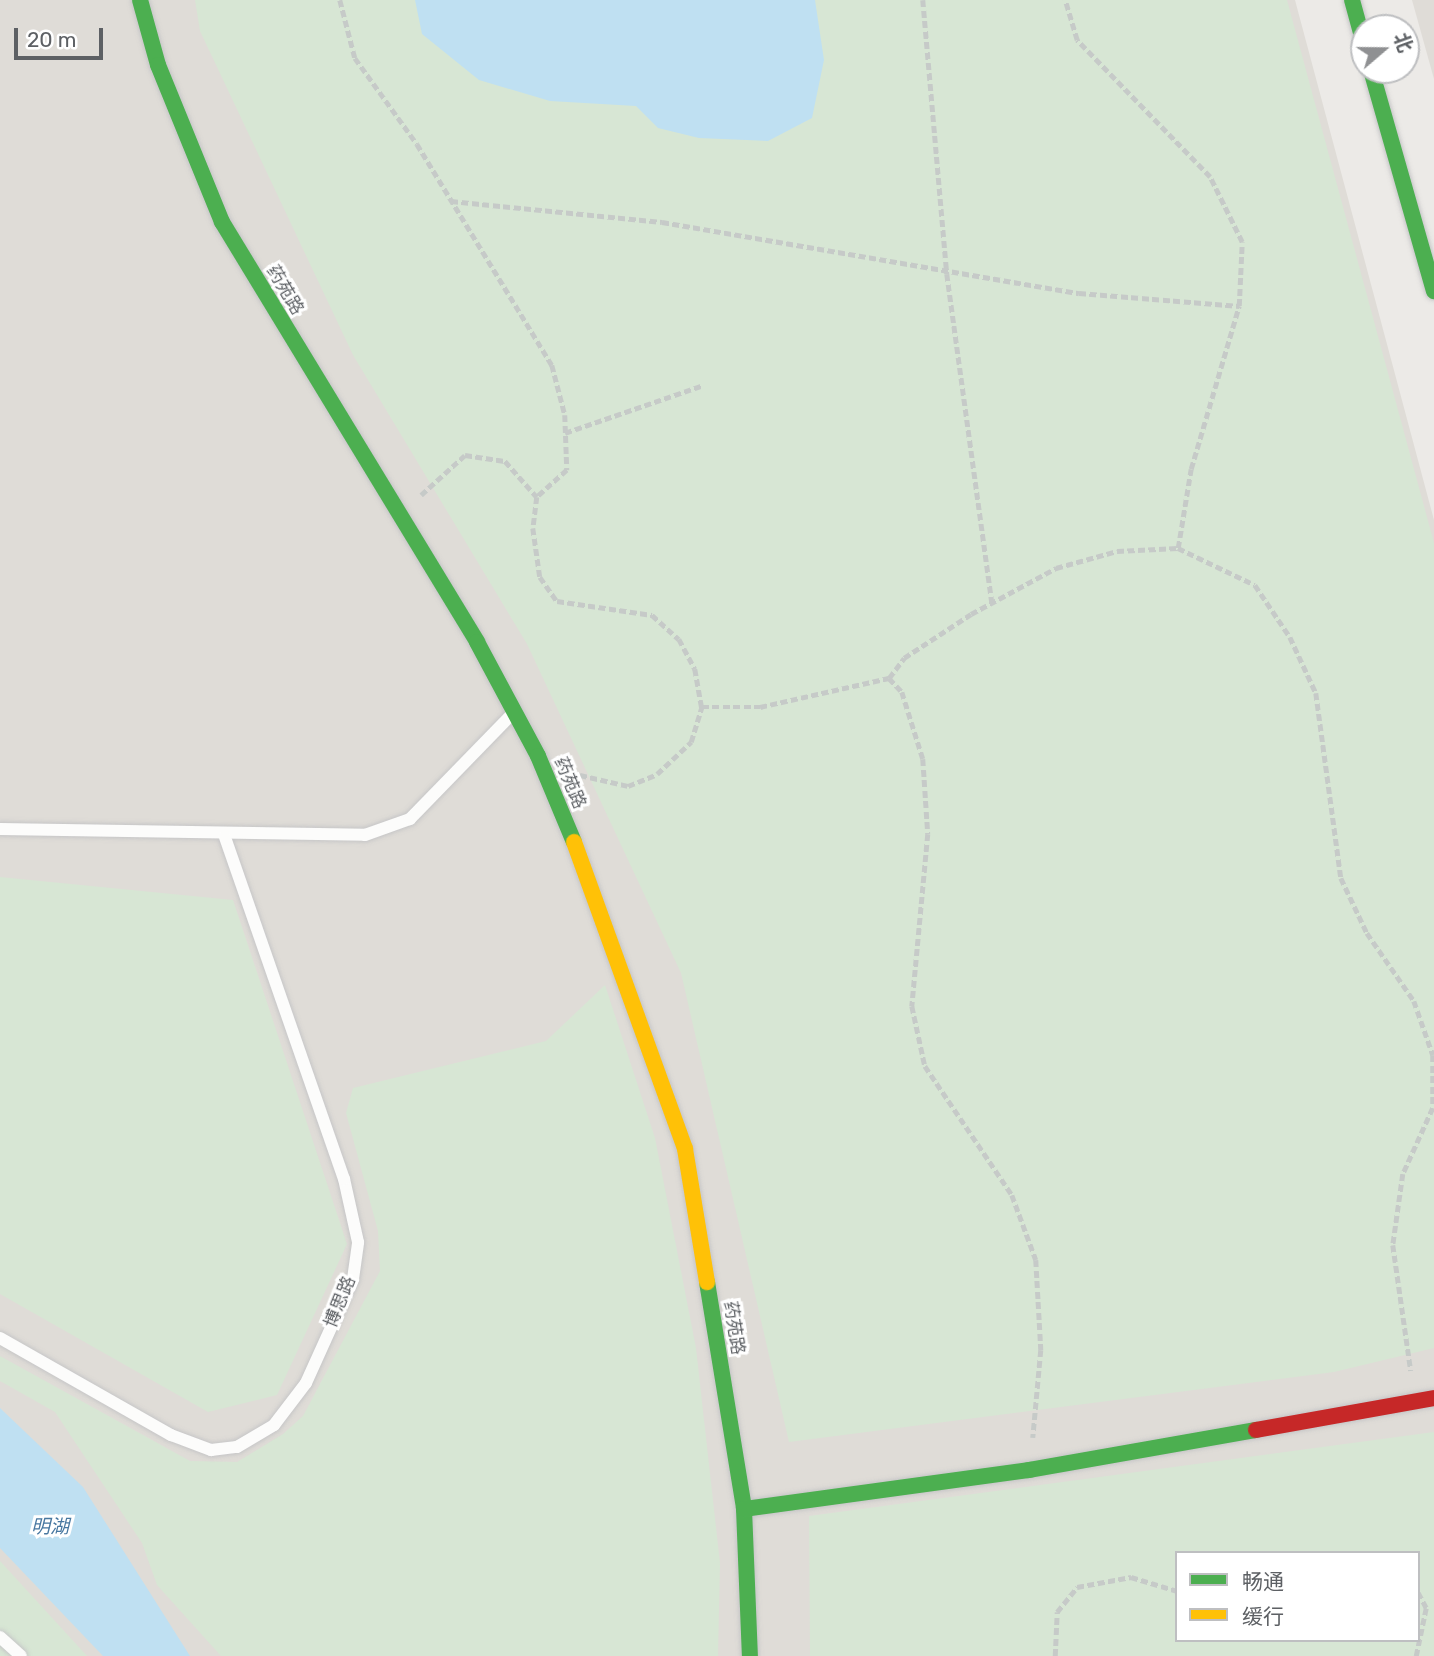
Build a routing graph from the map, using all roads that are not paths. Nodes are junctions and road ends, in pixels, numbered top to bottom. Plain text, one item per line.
1 (140, 0) edge
2 (1375, 84) edge
3 (1434, 291) edge
4 (514, 712) junction
5 (0, 829) edge
6 (225, 837) junction
7 (0, 1338) edge
8 (1434, 1398) edge
9 (744, 1509) junction
10 (0, 1637) edge
11 (21, 1656) edge
12 (750, 1656) edge

1 - 4 street, 药苑路
2 - 3 street
4 - 6 lane
4 - 9 street, 药苑路
5 - 6 lane
6 - 7 lane, 博思路
8 - 9 street
9 - 12 street, 药苑路
10 - 11 lane

